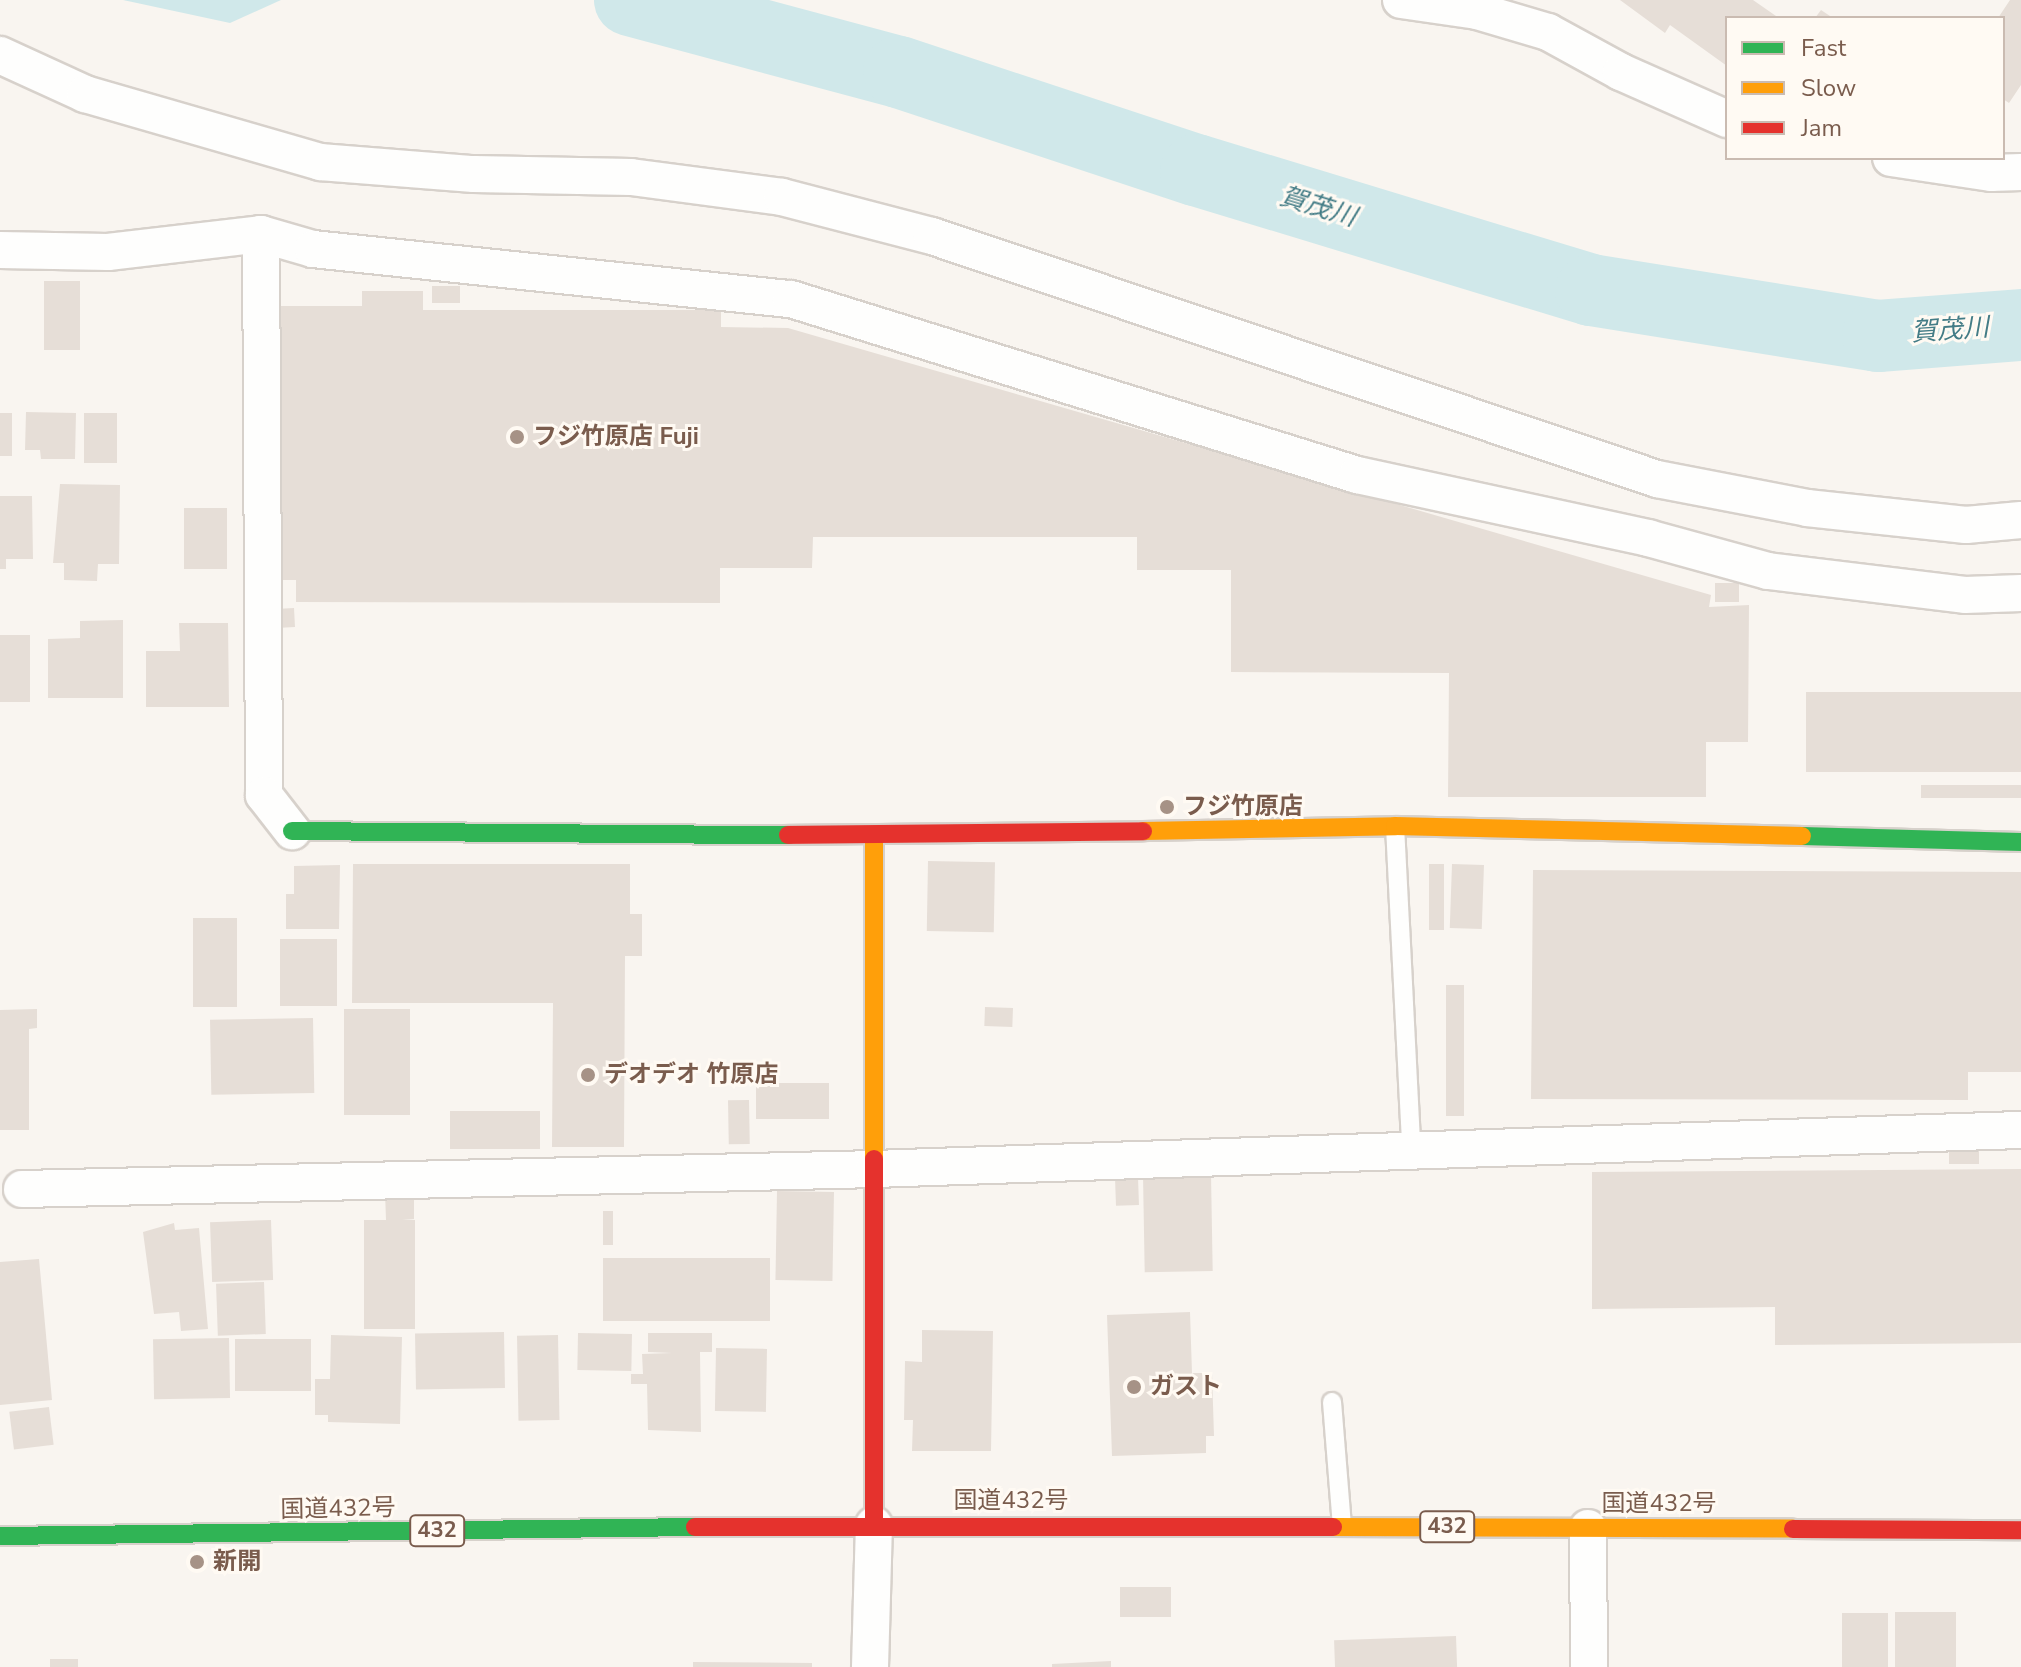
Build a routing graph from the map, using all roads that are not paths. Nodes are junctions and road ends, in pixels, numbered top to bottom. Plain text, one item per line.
1 (1401, 0) edge
2 (0, 55) edge
3 (1725, 118) edge
4 (1904, 160) edge
5 (2021, 172) edge
6 (261, 234) junction
7 (0, 250) edge
8 (2021, 520) edge
9 (2021, 593) edge
10 (1395, 826) junction
11 (292, 831) joint
12 (874, 836) junction
13 (2021, 842) edge
14 (2021, 1130) edge
15 (1411, 1147) junction
16 (874, 1169) junction
17 (22, 1189) dead end
18 (1332, 1402) dead end
19 (874, 1525) junction
20 (1342, 1526) junction
21 (1588, 1528) junction
22 (2021, 1530) edge
23 (0, 1536) edge
24 (870, 1667) edge
25 (1589, 1667) edge

1 - 3 street
2 - 8 street
4 - 5 street
6 - 7 street
6 - 9 street
6 - 11 street
10 - 12 main road
10 - 13 main road
10 - 15 lane
11 - 12 main road
12 - 16 main road
14 - 15 street
15 - 16 street
16 - 17 street
16 - 19 main road
18 - 20 lane
19 - 20 main road, 国道432号 / 432
19 - 23 main road, 国道432号 / 432
19 - 24 street
20 - 21 main road, 国道432号 / 432
21 - 22 main road, 国道432号 / 432
21 - 25 street

